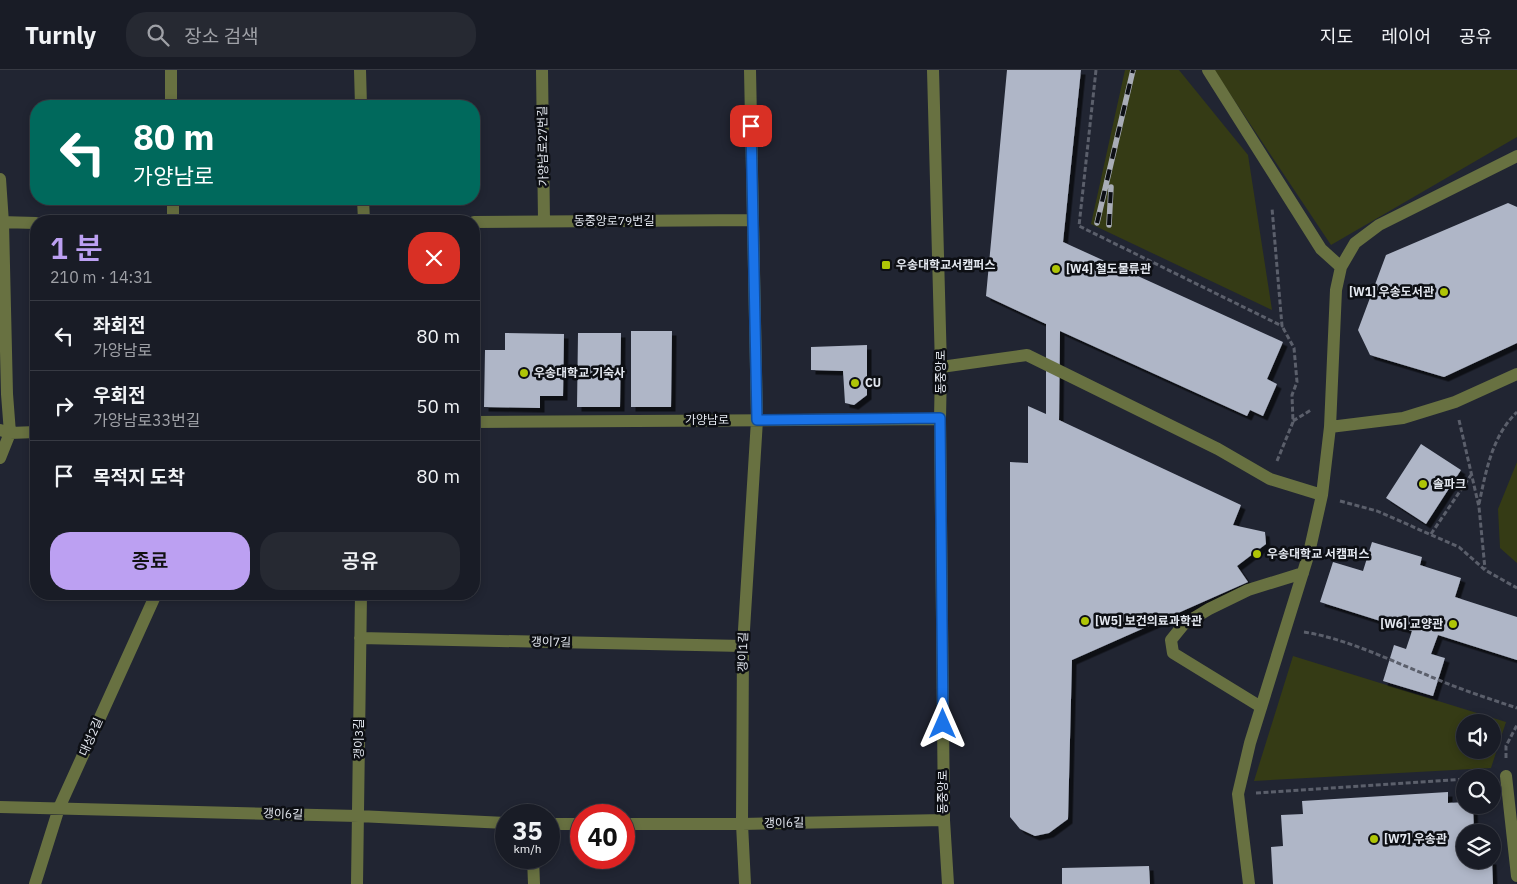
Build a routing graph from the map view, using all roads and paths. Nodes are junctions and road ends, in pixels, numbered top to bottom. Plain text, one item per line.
1 (171, 70) edge
2 (360, 70) edge
3 (542, 70) edge
4 (750, 70) edge
5 (933, 70) edge
6 (1096, 70) edge
7 (1208, 70) edge
8 (171, 100) edge
9 (361, 100) edge
10 (1514, 160) edge
11 (0, 179) edge
12 (1272, 204) dead end
13 (753, 220) junction
14 (544, 221) junction
15 (2, 222) edge
16 (30, 222) edge
17 (480, 222) edge
18 (1342, 267) junction
19 (1282, 326) junction
20 (941, 367) junction
21 (1517, 374) edge
22 (1455, 402) junction
23 (1517, 412) edge
24 (940, 418) junction
25 (757, 420) junction
26 (480, 422) edge
27 (1330, 427) junction
28 (5, 432) edge
29 (30, 432) edge
30 (0, 458) edge
31 (1471, 474) junction
32 (1270, 479) junction
33 (1322, 495) junction
34 (1479, 507) junction
35 (1431, 534) junction
36 (1485, 570) junction
37 (1303, 574) junction
38 (1517, 588) edge
39 (153, 600) edge
40 (361, 600) edge
41 (1286, 629) junction
42 (360, 638) junction
43 (743, 646) junction
44 (1262, 707) junction
45 (1517, 708) edge
46 (1517, 725) edge
47 (1506, 746) dead end
48 (1506, 776) dead end
49 (1456, 780) edge
50 (1238, 794) junction
51 (0, 807) edge
52 (59, 808) junction
53 (358, 816) junction
54 (944, 820) junction
55 (495, 822) edge
56 (635, 824) edge
57 (742, 824) junction
58 (533, 869) edge
59 (1517, 876) edge
60 (35, 884) edge
61 (357, 884) edge
62 (534, 884) edge
63 (745, 884) edge
64 (948, 884) edge
65 (1249, 884) edge

1 - 8 street
2 - 9 street
3 - 14 street, 가양남로27번길
4 - 13 street, 갱이1길
5 - 20 street, 동중앙로
6 - 19 path
7 - 18 street
10 - 18 street
11 - 15 street
12 - 19 path
13 - 14 street, 동중앙로79번길
13 - 25 street, 갱이1길
14 - 17 street, 동중앙로79번길
15 - 16 street
15 - 28 street
18 - 27 street
19 - 32 path
20 - 24 street, 동중앙로
20 - 32 street
21 - 22 street
22 - 27 street
22 - 31 path
23 - 34 path
24 - 25 street, 가양남로
24 - 54 street, 동중앙로
25 - 26 street, 가양남로
25 - 43 street, 갱이1길
27 - 33 street
28 - 29 street
28 - 30 street
31 - 34 path
31 - 35 path
32 - 33 street
33 - 35 path
33 - 37 street
34 - 36 path
35 - 36 path
36 - 38 path
37 - 41 street
37 - 44 street
39 - 52 street, 대성2길
40 - 42 street, 갱이3길
41 - 44 street
41 - 45 path
42 - 43 street, 갱이7길
42 - 53 street, 갱이3길
43 - 57 street, 갱이1길
44 - 50 street
46 - 47 path
48 - 59 street
49 - 50 path
50 - 65 street
51 - 52 street, 갱이6길
52 - 53 street, 갱이6길
52 - 60 street, 대성2길
53 - 55 street, 갱이6길
53 - 61 street, 갱이3길
54 - 57 street, 갱이6길
54 - 64 street, 동중앙로
56 - 57 street, 갱이6길
57 - 63 street, 갱이1길
58 - 62 street

